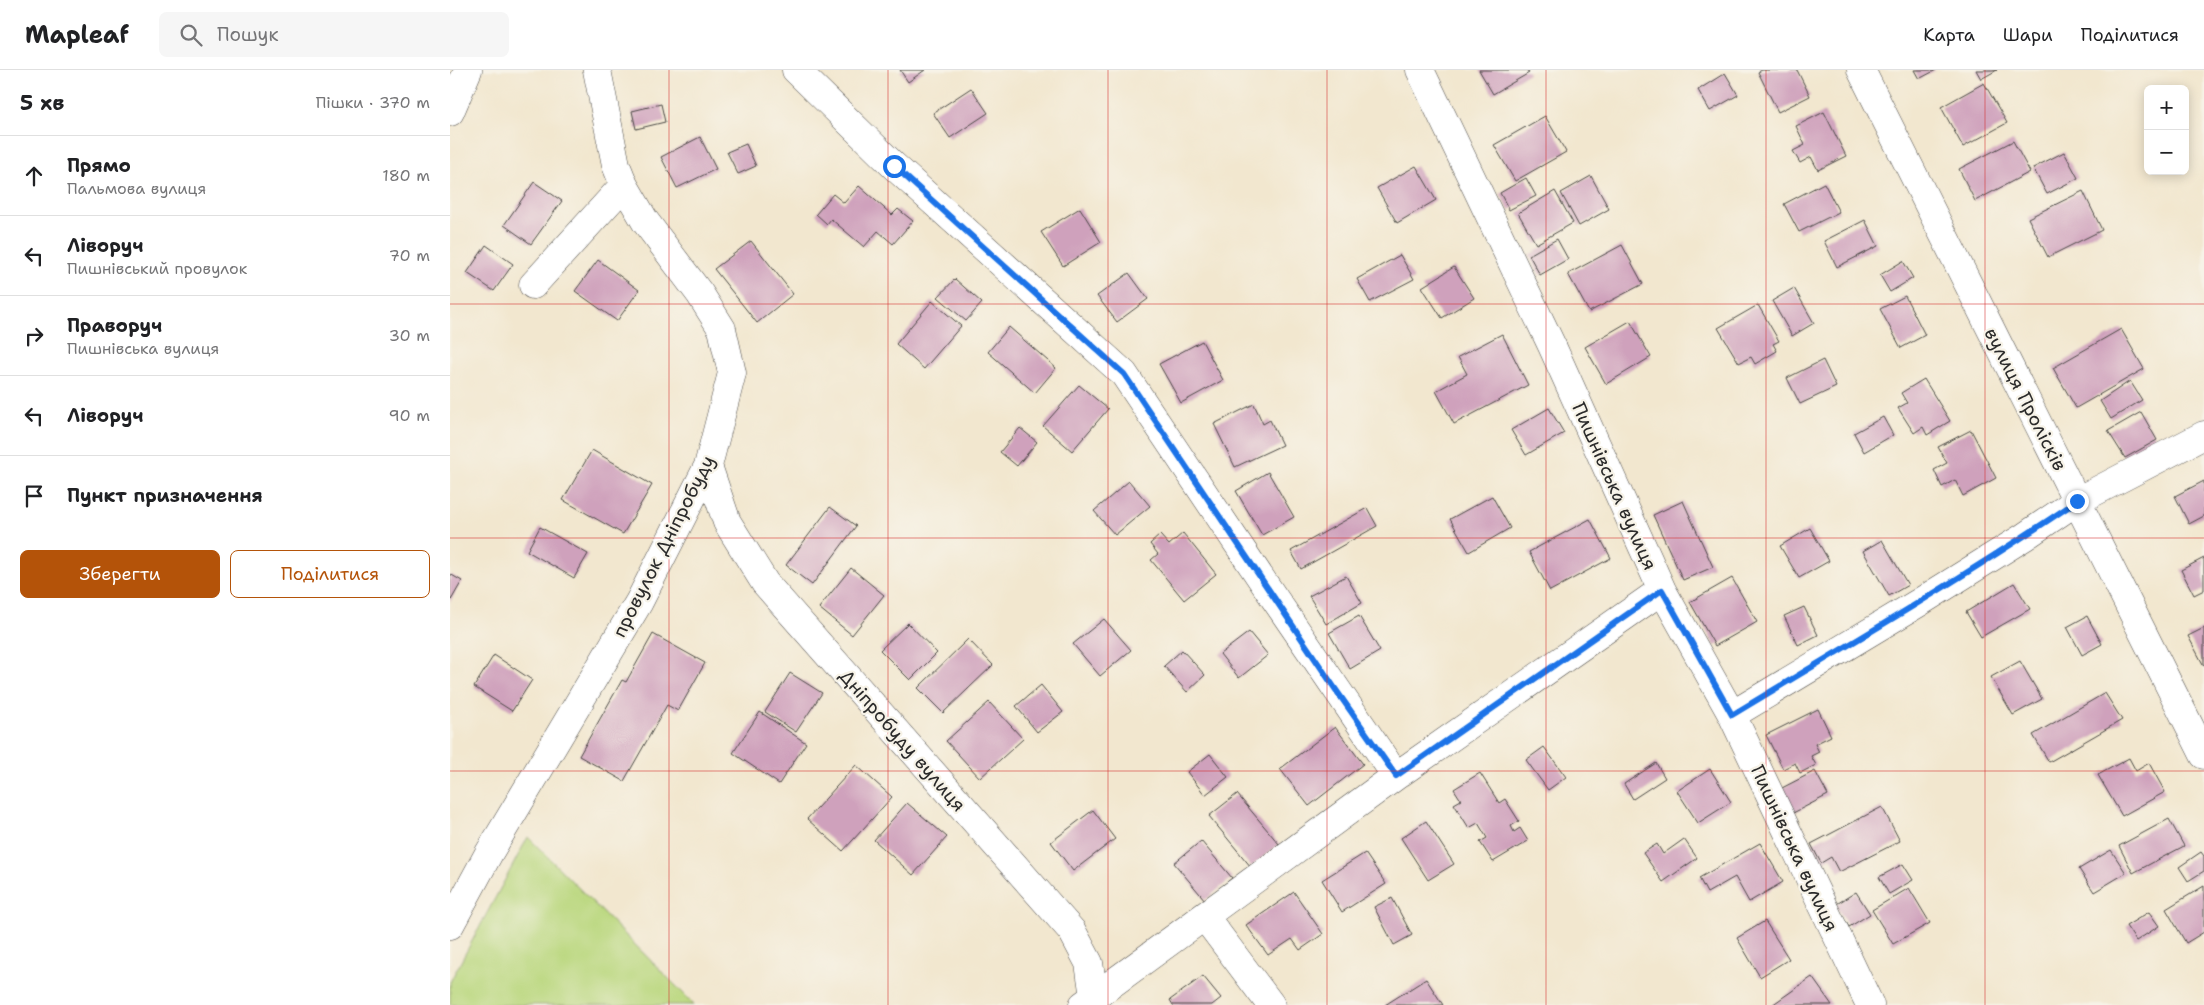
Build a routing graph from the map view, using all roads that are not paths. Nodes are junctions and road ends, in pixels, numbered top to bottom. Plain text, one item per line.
1 (468, 70) edge
2 (597, 70) edge
3 (796, 70) edge
4 (1420, 70) edge
5 (1861, 70) edge
6 (450, 112) edge
7 (624, 185) junction
8 (533, 284) dead end
9 (2204, 435) edge
10 (708, 466) junction
11 (2077, 501) junction
12 (1662, 590) junction
13 (1732, 715) junction
14 (2204, 755) edge
15 (1396, 776) junction
16 (1205, 917) junction
17 (450, 925) edge
18 (1088, 1001) edge
19 (1271, 1005) edge
20 (1870, 1005) edge

1 - 6 street
2 - 7 street, провулок Дніпробуду
3 - 15 street
4 - 12 street, Пишнівська вулиця
5 - 11 street, вулиця Пролісків
7 - 8 street
7 - 10 street, провулок Дніпробуду
9 - 11 street
10 - 17 street, провулок Дніпробуду
10 - 18 street, Дніпробуду вулиця
11 - 13 street
11 - 14 street, вулиця Пролісків
12 - 13 street, Пишнівська вулиця
12 - 15 street
13 - 20 street, Пишнівська вулиця
15 - 16 street
16 - 18 street
16 - 19 street

